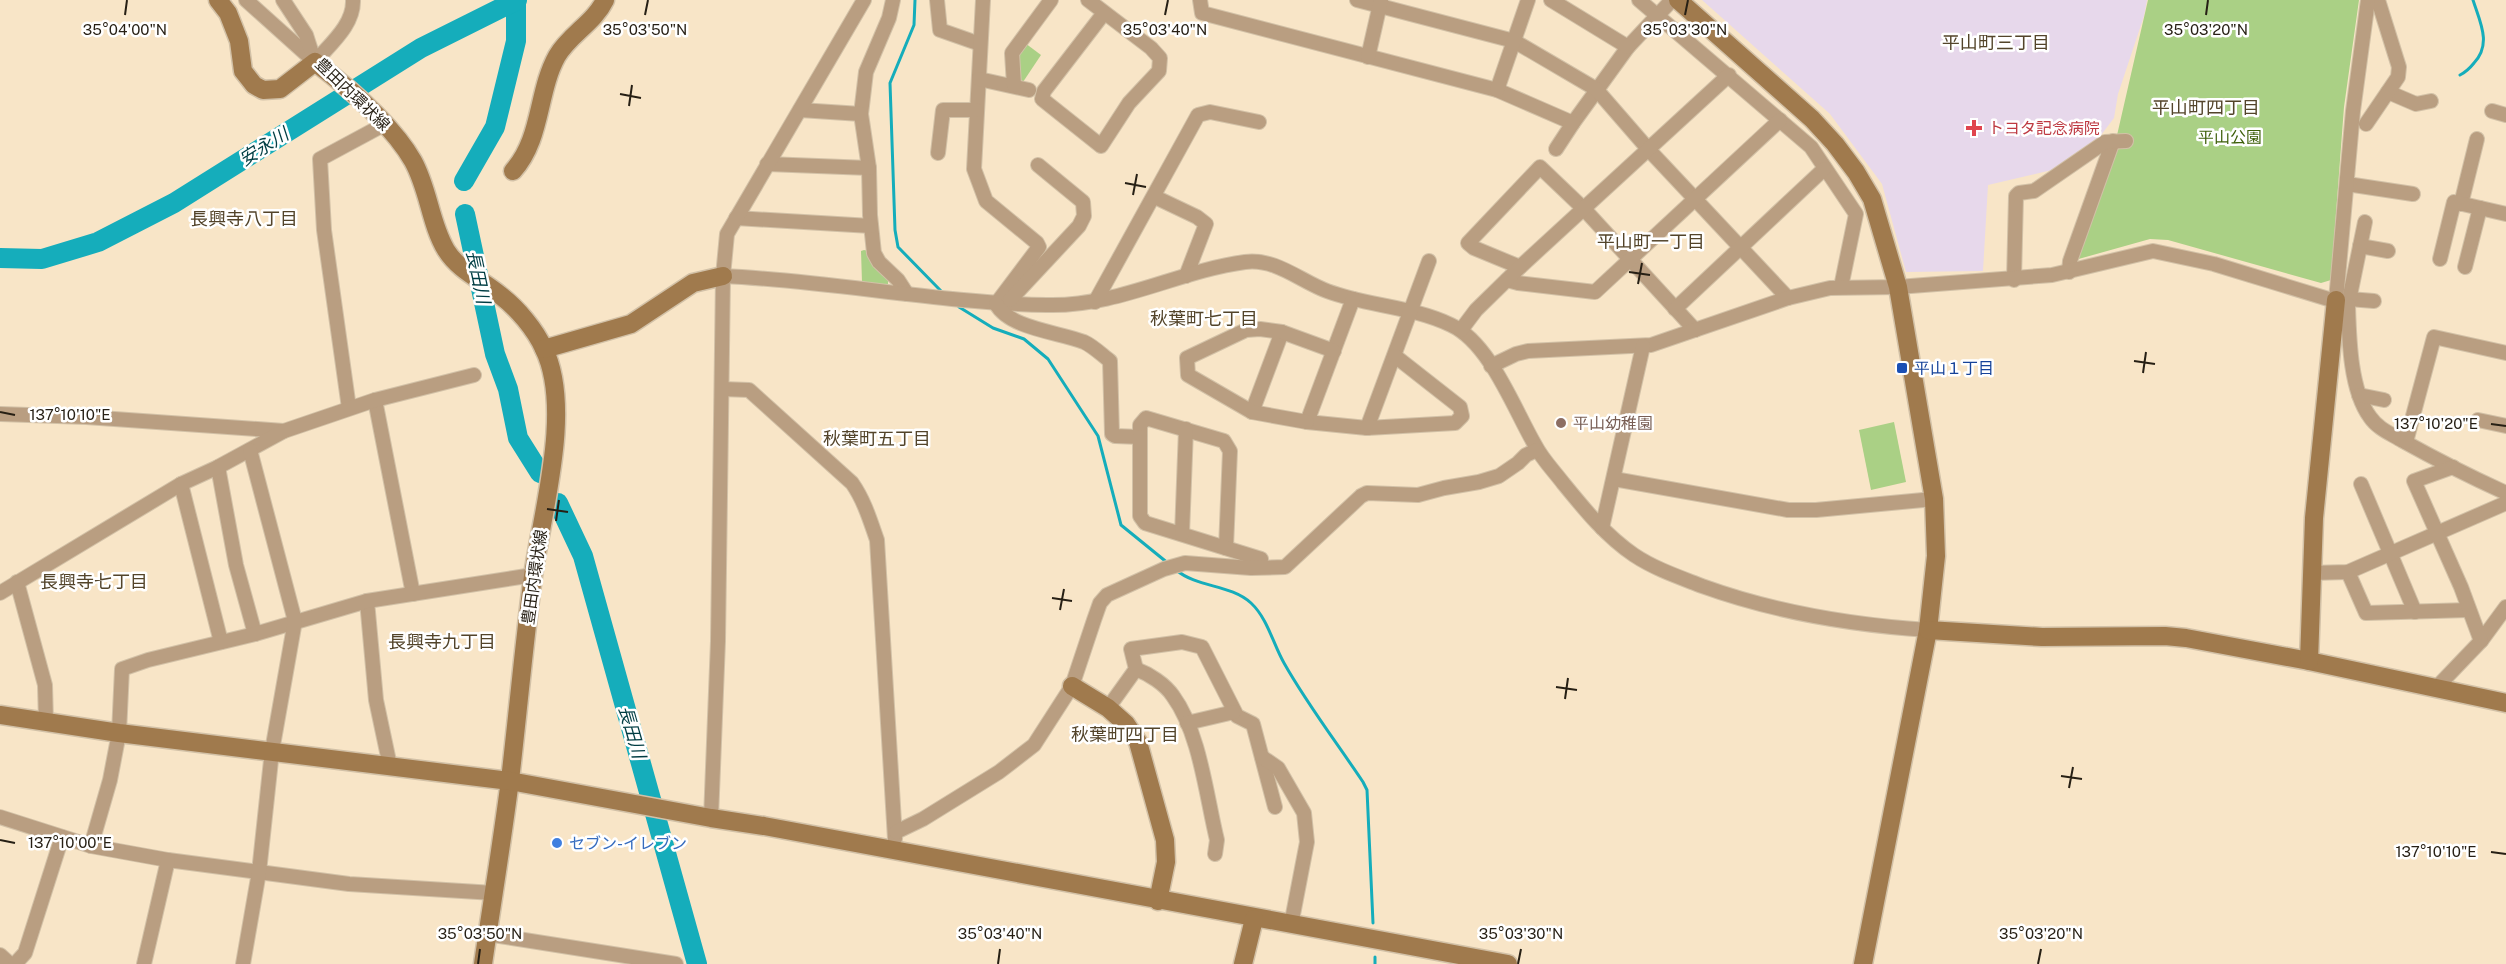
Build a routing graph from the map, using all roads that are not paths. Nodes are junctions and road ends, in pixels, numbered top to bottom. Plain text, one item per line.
1 (218, 0) edge
2 (246, 0) edge
3 (283, 0) edge
4 (353, 0) edge
5 (605, 0) edge
6 (864, 0) edge
7 (893, 0) edge
8 (937, 0) edge
9 (983, 0) edge
10 (1051, 0) edge
11 (1088, 0) edge
12 (1200, 0) edge
13 (1357, 0) edge
14 (1528, 0) edge
15 (1551, 0) edge
16 (1639, 0) edge
17 (1672, 0) edge
18 (1678, 0) edge
19 (2368, 0) edge
20 (2378, 0) edge
21 (1380, 3) edge
22 (1104, 13) junction
23 (1657, 14) junction
24 (1514, 41) junction
25 (980, 44) junction
26 (1628, 47) junction
27 (1368, 57) junction
28 (315, 62) junction
29 (1729, 75) junction
30 (979, 79) junction
31 (1014, 85) junction
32 (1596, 89) junction
33 (1029, 90) dead end
34 (1497, 90) junction
35 (2388, 92) junction
36 (2431, 100) dead end
37 (800, 110) junction
38 (976, 110) junction
39 (2492, 111) dead end
40 (861, 114) junction
41 (2506, 115) edge
42 (379, 119) junction
43 (1780, 120) junction
44 (1259, 122) dead end
45 (1573, 123) junction
46 (2366, 124) dead end
47 (2477, 139) dead end
48 (1556, 149) dead end
49 (1649, 150) junction
50 (938, 153) dead end
51 (767, 164) junction
52 (1038, 165) dead end
53 (869, 168) junction
54 (1824, 169) junction
55 (513, 171) dead end
56 (2347, 184) junction
57 (2413, 194) dead end
58 (1155, 196) junction
59 (1695, 198) junction
60 (2461, 204) junction
61 (2480, 208) junction
62 (1584, 209) junction
63 (2506, 214) edge
64 (736, 218) junction
65 (2365, 222) dead end
66 (871, 226) junction
67 (2360, 246) junction
68 (1741, 247) junction
69 (2388, 251) dead end
70 (1629, 258) junction
71 (2440, 259) dead end
72 (1429, 261) dead end
73 (1520, 267) junction
74 (2465, 267) dead end
75 (2339, 268) junction
76 (2069, 272) junction
77 (2355, 272) junction
78 (723, 276) junction
79 (1186, 276) junction
80 (1508, 280) junction
81 (2014, 280) junction
82 (1840, 287) junction
83 (1898, 288) junction
84 (907, 294) junction
85 (1353, 298) junction
86 (1788, 298) junction
87 (2374, 301) dead end
88 (1095, 302) junction
89 (2344, 302) junction
90 (1002, 304) junction
91 (1675, 309) junction
92 (1412, 311) junction
93 (1461, 330) junction
94 (1695, 330) junction
95 (1282, 332) junction
96 (1643, 346) junction
97 (544, 349) junction
98 (1334, 351) junction
99 (2506, 353) edge
100 (1395, 356) junction
101 (1491, 366) junction
102 (474, 375) dead end
103 (722, 389) junction
104 (2359, 395) junction
105 (375, 400) junction
106 (2384, 400) dead end
107 (349, 408) junction
108 (1252, 412) junction
109 (0, 414) edge
110 (2478, 420) dead end
111 (1307, 422) junction
112 (2506, 426) edge
113 (1367, 428) junction
114 (1186, 429) junction
115 (284, 431) junction
116 (1140, 437) junction
117 (2406, 442) junction
118 (250, 450) junction
119 (1537, 450) junction
120 (218, 467) junction
121 (2453, 467) junction
122 (1614, 479) junction
123 (181, 484) junction
124 (2361, 484) dead end
125 (2506, 493) edge
126 (1934, 499) junction
127 (2506, 503) edge
128 (1602, 528) junction
129 (1182, 534) junction
130 (2437, 534) junction
131 (1226, 548) junction
132 (2390, 554) junction
133 (1261, 559) dead end
134 (2348, 572) junction
135 (2311, 573) junction
136 (533, 575) junction
137 (17, 582) junction
138 (0, 593) edge
139 (413, 594) junction
140 (368, 600) junction
141 (2506, 607) edge
142 (2469, 610) junction
143 (2415, 612) junction
144 (296, 621) junction
145 (1928, 630) junction
146 (255, 634) junction
147 (2481, 641) junction
148 (221, 642) junction
149 (2308, 661) junction
150 (1136, 669) junction
151 (1072, 686) junction
152 (2436, 688) junction
153 (2506, 703) edge
154 (1108, 708) junction
155 (1234, 712) junction
156 (0, 716) edge
157 (46, 722) junction
158 (1187, 723) junction
159 (119, 733) junction
160 (272, 751) junction
161 (1262, 758) junction
162 (390, 765) junction
163 (510, 781) junction
164 (1275, 807) dead end
165 (0, 817) edge
166 (711, 819) junction
167 (896, 832) junction
168 (62, 837) junction
169 (91, 846) junction
170 (894, 851) junction
171 (1215, 854) dead end
172 (168, 860) junction
173 (259, 872) junction
174 (494, 893) junction
175 (1158, 901) junction
176 (1254, 919) junction
177 (1291, 925) junction
178 (487, 933) junction
179 (0, 955) edge
180 (10, 964) edge
181 (15, 964) edge
182 (144, 964) edge
183 (243, 964) edge
184 (483, 964) edge
185 (676, 964) edge
186 (1243, 964) edge
187 (1508, 964) edge
188 (1863, 964) edge

1 - 28 street
2 - 28 street
3 - 28 street, 豊田内環状線
4 - 28 street
5 - 55 street
6 - 37 street
7 - 40 street
8 - 25 street
9 - 25 street
10 - 31 street
11 - 22 street
12 - 27 street
13 - 21 street
14 - 24 street
15 - 26 street
16 - 23 street
17 - 23 street
18 - 83 street
19 - 56 street
20 - 35 street
21 - 24 street
21 - 27 street
22 - 22 street
23 - 26 street
23 - 29 street
24 - 32 street
24 - 34 street
25 - 30 street
26 - 32 street
27 - 34 street
28 - 42 street, 豊田内環状線
29 - 43 street
29 - 49 street
30 - 31 street
30 - 38 street
31 - 33 street
32 - 45 street
32 - 49 street
34 - 45 street
35 - 36 street
35 - 46 street
37 - 40 street
37 - 51 street
38 - 50 street
38 - 90 street
39 - 41 street
40 - 53 street
42 - 97 street, 豊田内環状線
42 - 107 street
43 - 54 street
43 - 59 street
44 - 58 street
45 - 48 street
47 - 60 street
49 - 59 street
49 - 62 street
51 - 53 street
51 - 64 street
52 - 90 street
53 - 66 street
54 - 68 street
54 - 82 street
56 - 57 street
56 - 75 street
58 - 79 street
58 - 88 street
59 - 68 street
59 - 70 street
60 - 61 street
60 - 71 street
61 - 63 street
61 - 74 street
62 - 70 street
62 - 73 street
62 - 73 street
64 - 66 street
64 - 78 street
65 - 67 street
66 - 84 street
67 - 69 street
67 - 77 street
68 - 86 street
68 - 91 street
70 - 80 street
70 - 91 street
72 - 92 street
73 - 80 street
75 - 77 street
75 - 89 street
76 - 81 street
76 - 81 street
76 - 89 street
77 - 89 street
78 - 84 street
78 - 97 street
78 - 103 street
79 - 85 street
79 - 88 street
80 - 93 street
81 - 83 street
82 - 83 street
82 - 86 street
83 - 126 street
84 - 90 street
85 - 92 street
85 - 98 street
86 - 94 street
87 - 89 street
88 - 90 street
89 - 104 street
89 - 135 street
90 - 116 street
91 - 94 street
92 - 93 street
92 - 100 street
93 - 101 street
94 - 96 street
95 - 98 street
95 - 108 street
95 - 108 street
96 - 101 street
96 - 122 street
97 - 136 street, 豊田内環状線
98 - 111 street
99 - 117 street
100 - 113 street
100 - 113 street
101 - 119 street
102 - 105 street
103 - 166 street
103 - 167 street
104 - 106 street
104 - 117 street
105 - 107 street
105 - 139 street
107 - 115 street
108 - 111 street
109 - 115 street
110 - 112 street
111 - 113 street
114 - 116 street
114 - 129 street
114 - 131 street
115 - 118 street
116 - 129 street
117 - 121 street
118 - 120 street
118 - 144 street
119 - 128 street
119 - 151 street
120 - 123 street
120 - 146 street
121 - 125 street
121 - 130 street
122 - 126 street
122 - 128 street
123 - 137 street
123 - 148 street
124 - 132 street
126 - 145 street
127 - 130 street
128 - 145 street
129 - 131 street
130 - 132 street
130 - 142 street
131 - 133 street
132 - 134 street
132 - 143 street
134 - 135 street
134 - 143 street
135 - 149 street
136 - 139 street
136 - 163 street, 豊田内環状線
137 - 138 street
137 - 157 street
139 - 140 street
140 - 144 street
140 - 162 street
141 - 147 street
142 - 143 street
142 - 147 street
144 - 146 street
144 - 160 street
145 - 149 street
145 - 188 street
146 - 148 street
147 - 152 street
148 - 159 street
149 - 152 street
150 - 154 street
150 - 155 street
150 - 158 street
151 - 154 street
151 - 167 street
152 - 153 street
154 - 175 street
155 - 158 street
155 - 161 street
156 - 157 street
157 - 159 street
158 - 171 street
159 - 160 street
159 - 169 street
160 - 162 street
160 - 173 street
161 - 164 street
161 - 177 street
162 - 163 street
163 - 166 street
163 - 174 street, 豊田内環状線
165 - 168 street
166 - 170 street
167 - 170 street
168 - 169 street
168 - 181 street
169 - 172 street
170 - 175 street
172 - 173 street
172 - 182 street
173 - 174 street
173 - 183 street
174 - 178 street, 豊田内環状線
175 - 176 street
176 - 177 street
176 - 186 street
177 - 187 street
178 - 184 street, 豊田内環状線
178 - 185 street
179 - 180 street

